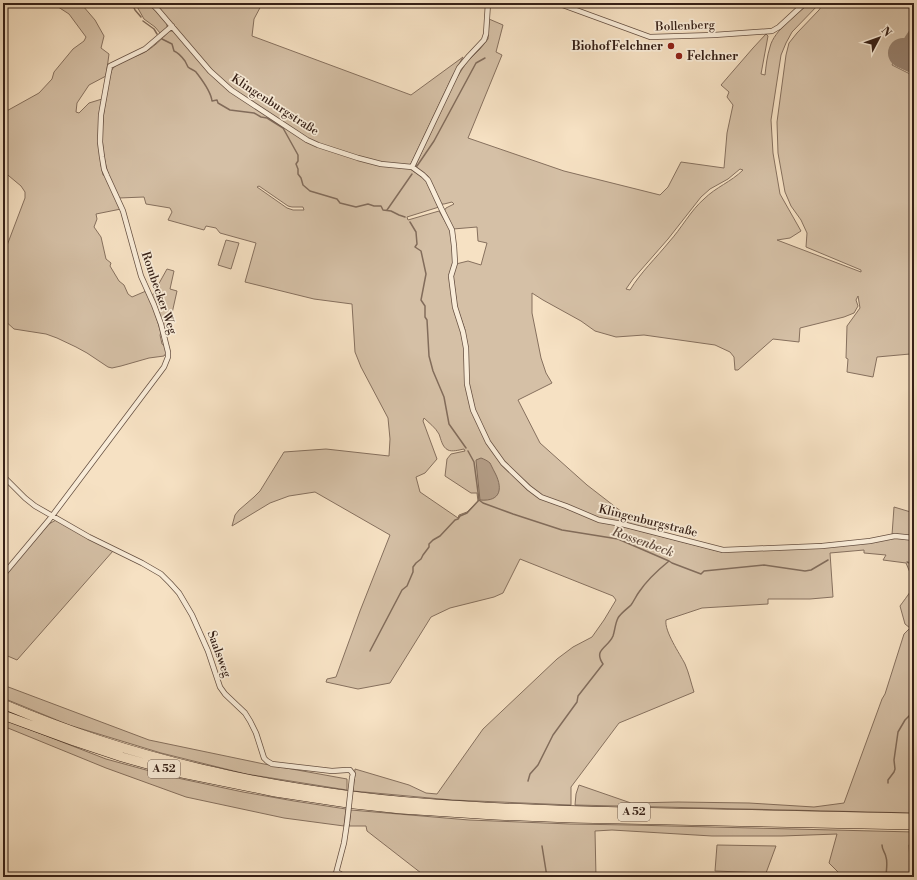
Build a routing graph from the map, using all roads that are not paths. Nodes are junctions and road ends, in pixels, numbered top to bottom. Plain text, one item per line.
1 (151, 3) edge
2 (488, 3) edge
3 (557, 3) edge
4 (805, 3) edge
5 (172, 26) junction
6 (412, 167) junction
7 (3, 476) edge
8 (52, 516) junction
9 (914, 538) edge
10 (3, 574) edge
11 (3, 704) edge
12 (3, 715) edge
13 (914, 818) edge
14 (914, 825) edge
15 (336, 874) edge
16 (345, 877) edge

1 - 5 street, Klingenburgstraße
2 - 6 street
3 - 4 street, Bollenberg
5 - 6 street, Klingenburgstraße
5 - 8 street, Rombecker Weg
6 - 9 street, Klingenburgstraße
7 - 8 street, Saalsweg
8 - 10 street, Rombecker Weg
8 - 15 street, Saalsweg, bridge
11 - 13 highway, A 52
12 - 14 highway, A 52
15 - 16 street, Saalsweg

